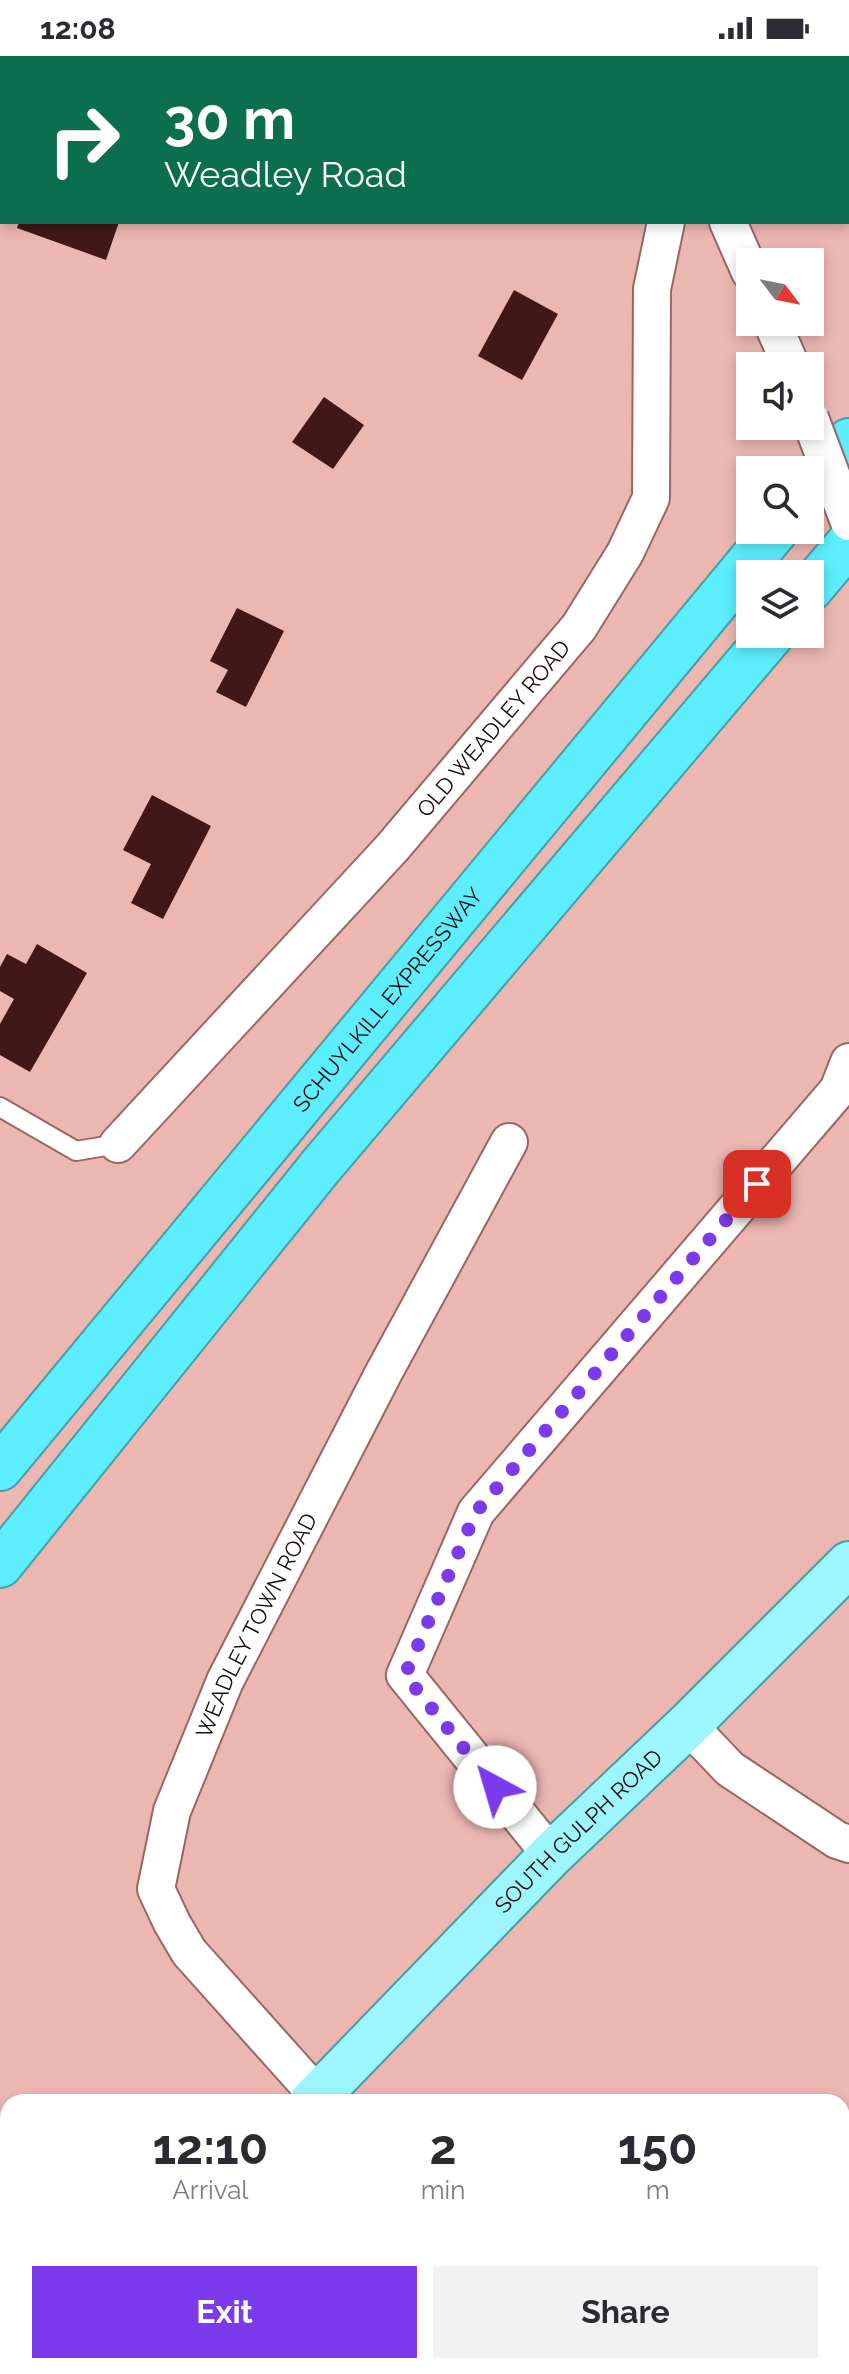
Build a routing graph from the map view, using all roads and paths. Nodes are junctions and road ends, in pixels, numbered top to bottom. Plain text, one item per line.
1 (666, 224) edge
2 (729, 224) edge
3 (739, 248) edge
4 (818, 440) edge
5 (849, 441) edge
6 (824, 471) edge
7 (849, 522) edge
8 (849, 543) edge
9 (764, 544) edge
10 (824, 572) edge
11 (760, 648) edge
12 (849, 1062) edge
13 (0, 1107) edge
14 (509, 1142) dead end
15 (118, 1144) joint
16 (0, 1468) edge
17 (849, 1564) edge
18 (0, 1565) edge
19 (688, 1725) junction
20 (849, 1844) edge
21 (551, 1855) junction
22 (311, 2094) edge
23 (320, 2094) edge

1 - 15 street, OLD WEADLEY ROAD
2 - 3 street
4 - 7 street, bridge
5 - 6 highway
8 - 10 highway
9 - 16 highway, SCHUYLKILL EXPRESSWAY
11 - 18 highway
12 - 21 street
13 - 15 lane
14 - 22 street, WEADLEY TOWN ROAD
17 - 19 main road, SOUTH GULPH ROAD
19 - 20 street
19 - 21 main road, SOUTH GULPH ROAD
21 - 23 main road, SOUTH GULPH ROAD

